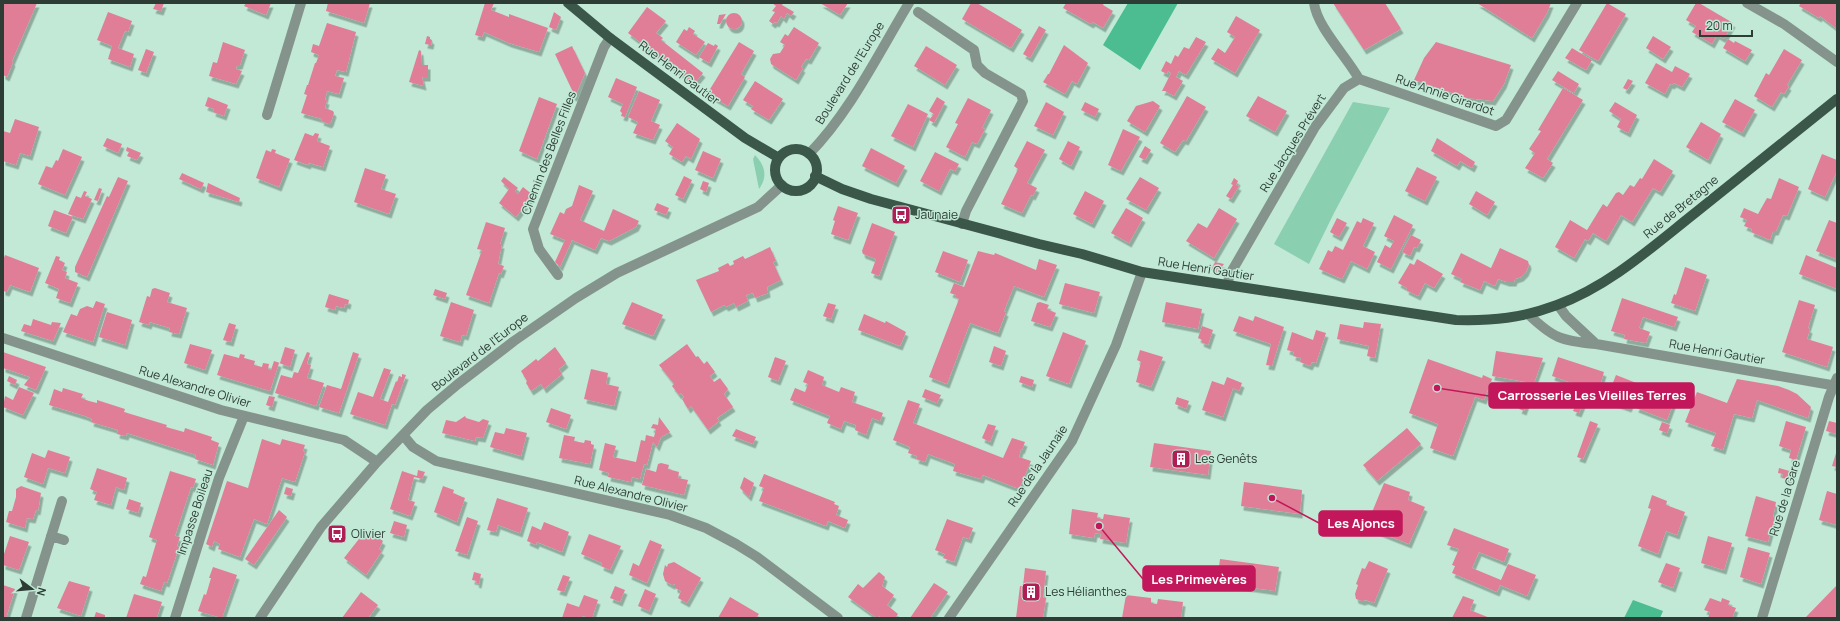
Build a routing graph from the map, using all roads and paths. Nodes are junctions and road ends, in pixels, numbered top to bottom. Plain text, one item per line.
1 (301, 3) edge
2 (568, 3) edge
3 (908, 3) edge
4 (1314, 3) edge
5 (1577, 3) edge
6 (1747, 3) edge
7 (918, 12) dead end
8 (610, 38) junction
9 (1837, 62) edge
10 (1359, 79) junction
11 (1837, 99) edge
12 (267, 115) dead end
13 (809, 154) junction
14 (779, 158) junction
15 (815, 176) junction
16 (782, 185) junction
17 (962, 224) junction
18 (1142, 272) junction
19 (558, 275) dead end
20 (1228, 286) junction
21 (1558, 305) junction
22 (1528, 314) junction
23 (3, 338) edge
24 (1596, 344) junction
25 (1836, 383) edge
26 (244, 416) junction
27 (403, 435) junction
28 (377, 462) junction
29 (62, 501) dead end
30 (51, 536) junction
31 (64, 540) dead end
32 (26, 618) edge
33 (175, 618) edge
34 (260, 618) edge
35 (838, 618) edge
36 (949, 618) edge
37 (1762, 618) edge

1 - 12 street
2 - 8 main road, Rue Henri Gautier
3 - 13 street, Boulevard de l'Europe
4 - 10 street
5 - 10 street, Rue Annie Girardot
6 - 9 street
7 - 17 street
8 - 14 main road, Rue Henri Gautier
8 - 19 street, Chemin des Belles Filles
10 - 20 street, Rue Jacques Prévert
11 - 21 main road, Rue de Bretagne
13 - 14 main road
13 - 15 main road
14 - 16 main road
15 - 16 main road
15 - 17 main road, Rue Henri Gautier
16 - 27 street, Boulevard de l'Europe
17 - 18 main road, Rue Henri Gautier
18 - 20 main road, Rue Henri Gautier
18 - 36 street, Rue de la Jaunaie
20 - 22 main road, Rue Henri Gautier
21 - 22 main road, Rue de Bretagne
21 - 24 street
22 - 24 street, Rue Henri Gautier
23 - 26 street, Rue Alexandre Olivier
24 - 25 street, Rue Henri Gautier
25 - 37 street, Rue de la Gare
26 - 28 street, Rue Alexandre Olivier
26 - 33 street, Impasse Boileau
27 - 28 street, Boulevard de l'Europe
27 - 35 street, Rue Alexandre Olivier
28 - 34 street, Boulevard de l'Europe
29 - 30 street
30 - 31 street
30 - 32 street

